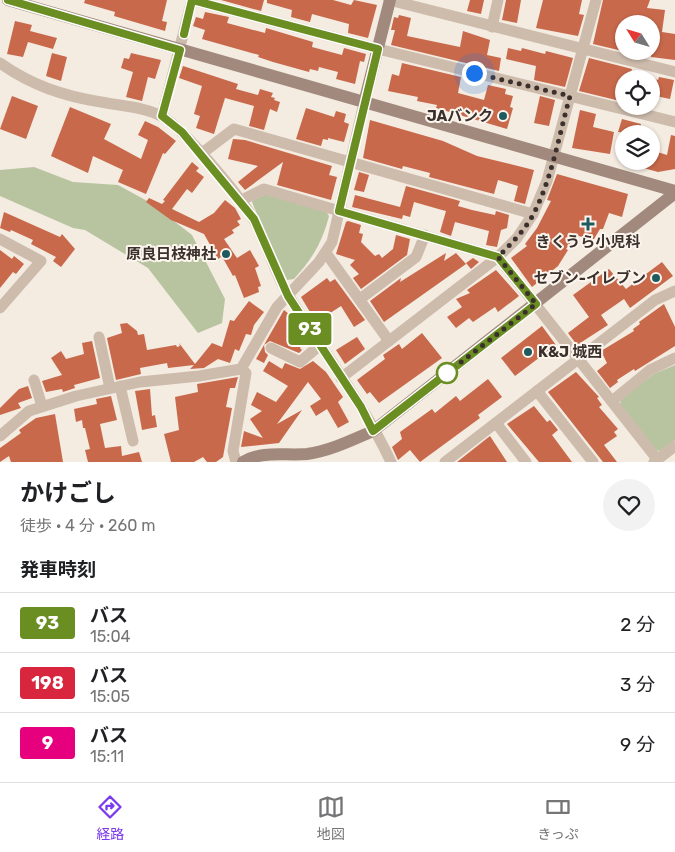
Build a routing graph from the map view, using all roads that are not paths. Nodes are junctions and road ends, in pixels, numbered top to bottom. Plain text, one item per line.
1 (8, 0) edge
2 (192, 0) edge
3 (389, 0) edge
4 (498, 0) edge
5 (596, 0) edge
6 (492, 27) junction
7 (378, 49) junction
8 (583, 49) junction
9 (180, 50) junction
10 (0, 62) edge
11 (675, 72) edge
12 (570, 96) junction
13 (364, 103) junction
14 (162, 116) junction
15 (675, 122) edge
16 (201, 154) junction
17 (553, 158) junction
18 (350, 162) junction
19 (675, 192) edge
20 (240, 201) junction
21 (339, 211) junction
22 (533, 214) junction
23 (425, 236) junction
24 (0, 239) edge
25 (326, 253) junction
26 (498, 257) junction
27 (675, 291) edge
28 (288, 296) junction
29 (360, 299) junction
30 (536, 304) junction
31 (0, 308) edge
32 (99, 337) dead end
33 (389, 341) junction
34 (320, 345) junction
35 (271, 348) dead end
36 (675, 358) edge
37 (578, 359) junction
38 (241, 368) junction
39 (341, 378) junction
40 (34, 380) dead end
41 (115, 387) junction
42 (537, 391) junction
43 (612, 401) junction
44 (42, 406) junction
45 (496, 423) junction
46 (373, 431) junction
47 (0, 436) edge
48 (133, 441) dead end
49 (675, 446) edge
50 (448, 461) edge
51 (656, 461) edge
52 (236, 462) edge
53 (243, 462) edge
54 (391, 462) edge
55 (526, 462) edge
56 (593, 462) edge

1 - 9 street
2 - 7 street
2 - 9 street
3 - 6 street
3 - 7 street
4 - 6 street
5 - 8 street
6 - 8 street
7 - 12 street
7 - 13 street
8 - 11 street
8 - 12 street
9 - 13 street
9 - 14 street
10 - 14 street
12 - 15 street
12 - 17 street
13 - 17 street
13 - 18 street
14 - 16 street
16 - 18 street
16 - 20 street
17 - 19 street
17 - 22 street
18 - 21 street
18 - 22 street
19 - 30 street
20 - 21 street
20 - 28 street
21 - 23 street
21 - 25 street
22 - 26 street
23 - 26 street
23 - 29 street
24 - 31 street
25 - 28 street
25 - 29 street
26 - 30 street
26 - 33 street
27 - 37 street
28 - 34 street
28 - 38 street
29 - 33 street
30 - 37 street
30 - 46 street
32 - 41 street
33 - 39 street
34 - 35 street
34 - 39 street
36 - 43 street
37 - 42 street
37 - 43 street
38 - 41 street
38 - 52 street
39 - 46 street
40 - 44 street
41 - 44 street
41 - 48 street
42 - 45 street
42 - 56 street
43 - 51 street
44 - 47 street
45 - 50 street
45 - 55 street
46 - 53 street
46 - 54 street
49 - 51 street

